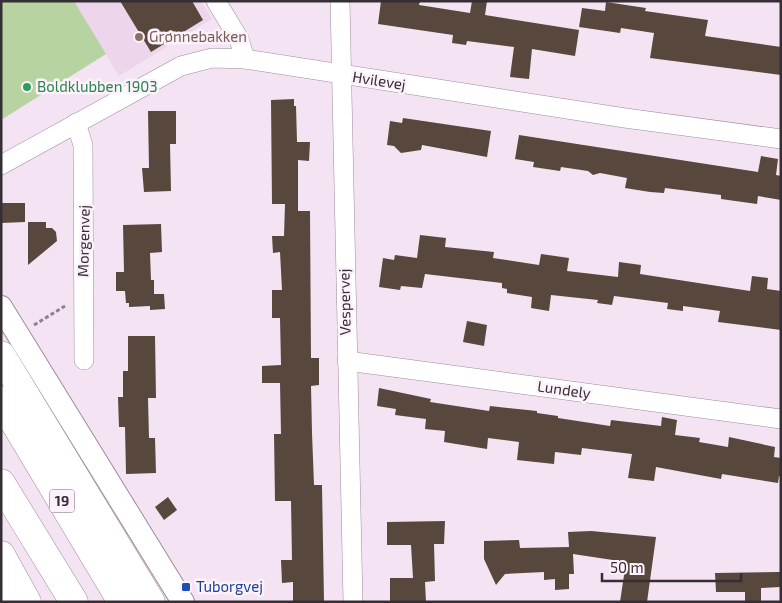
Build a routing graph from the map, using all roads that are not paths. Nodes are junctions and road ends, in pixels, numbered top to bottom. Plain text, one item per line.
1 (216, 1) edge
2 (340, 1) edge
3 (245, 59) junction
4 (341, 75) junction
5 (76, 122) junction
6 (781, 140) edge
7 (1, 165) edge
8 (1, 307) edge
9 (9, 344) edge
10 (84, 360) dead end
11 (347, 361) junction
12 (1, 400) edge
13 (781, 419) edge
14 (1, 483) edge
15 (1, 555) edge
16 (1, 591) edge
17 (9, 602) edge
18 (27, 602) edge
19 (74, 602) edge
20 (122, 602) edge
21 (151, 602) edge
22 (183, 602) edge
23 (353, 602) edge

1 - 3 street
2 - 4 street, Vespervej
3 - 4 street, Hvilevej
3 - 5 street, Hvilevej
4 - 6 street, Hvilevej
4 - 11 street, Vespervej
5 - 7 street, Hvilevej
5 - 10 street, Morgenvej
8 - 9 street
9 - 21 highway
9 - 22 street
11 - 13 street, Lundely
11 - 23 street, Vespervej
12 - 20 highway, 19
14 - 19 highway
15 - 18 highway
16 - 17 street

